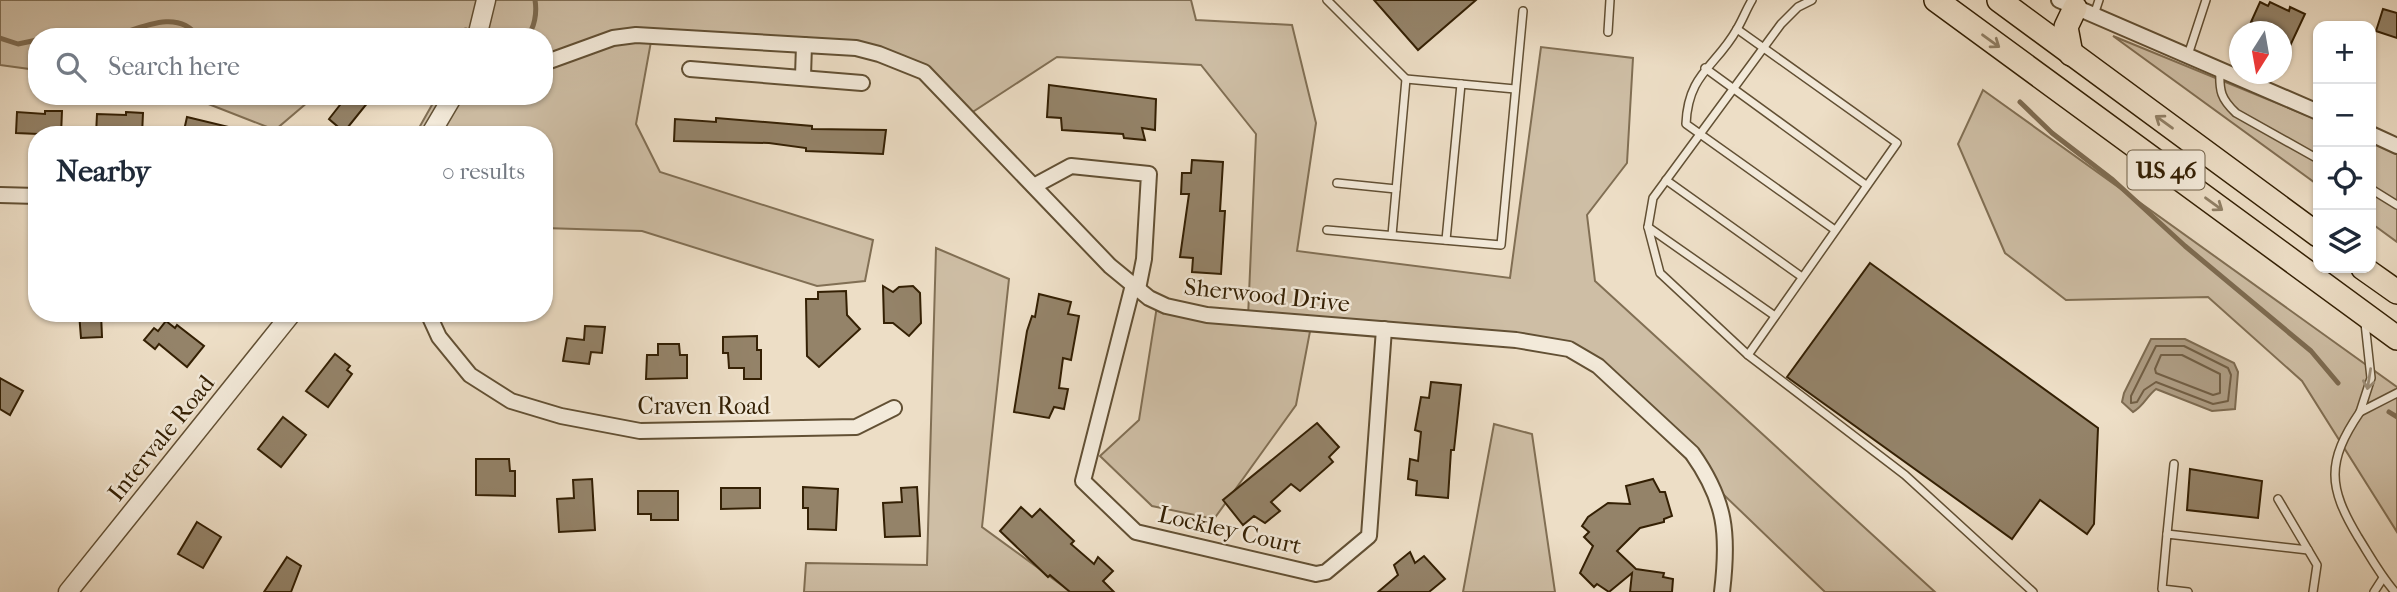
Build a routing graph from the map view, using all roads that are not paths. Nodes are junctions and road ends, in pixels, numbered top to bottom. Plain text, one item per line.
1 (486, 0) edge
2 (1327, 0) edge
3 (1610, 0) edge
4 (1752, 0) edge
5 (1812, 0) edge
6 (1936, 0) edge
7 (1999, 0) edge
8 (2099, 0) edge
9 (2206, 0) edge
10 (2076, 8) edge
11 (1523, 11) dead end
12 (479, 28) edge
13 (1737, 29) junction
14 (1608, 32) dead end
15 (804, 45) junction
16 (1763, 49) junction
17 (2071, 54) junction
18 (2188, 55) junction
19 (553, 60) edge
20 (1705, 68) junction
21 (690, 69) dead end
22 (2220, 69) junction
23 (803, 76) junction
24 (1406, 79) junction
25 (862, 83) dead end
26 (1461, 84) junction
27 (1516, 89) junction
28 (1734, 89) junction
29 (448, 105) edge
30 (2313, 110) edge
31 (435, 126) edge
32 (1700, 134) junction
33 (2376, 136) edge
34 (2397, 146) edge
35 (2313, 156) edge
36 (1667, 180) junction
37 (1337, 183) dead end
38 (1866, 185) junction
39 (1034, 186) junction
40 (1396, 189) junction
41 (2376, 192) edge
42 (0, 195) edge
43 (28, 196) edge
44 (2397, 205) edge
45 (1648, 227) junction
46 (1327, 230) dead end
47 (1835, 230) junction
48 (2313, 231) edge
49 (1392, 235) junction
50 (1446, 240) junction
51 (2370, 273) edge
52 (1802, 276) junction
53 (1136, 287) junction
54 (2397, 292) edge
55 (2363, 312) junction
56 (1775, 316) junction
57 (285, 322) edge
58 (432, 322) edge
59 (1384, 329) junction
60 (2397, 338) edge
61 (1748, 355) junction
62 (2397, 393) edge
63 (894, 408) dead end
64 (2360, 412) junction
65 (2174, 464) dead end
66 (2278, 499) dead end
67 (2167, 534) junction
68 (2308, 550) junction
69 (2383, 578) junction
70 (2162, 591) edge
71 (68, 592) edge
72 (1722, 592) edge
73 (2033, 592) edge
74 (2188, 592) edge
75 (2314, 592) edge
76 (2374, 592) edge
77 (2395, 592) edge

1 - 12 street
2 - 24 lane
3 - 14 lane
4 - 13 lane
5 - 16 lane
6 -> 55 highway, US 46
7 - 17 highway, US 46
8 - 10 lane
9 - 18 lane
10 - 17 highway
10 - 18 street
11 - 27 lane
13 - 16 lane
13 - 20 lane
15 - 19 street, Sherwood Drive
15 - 23 street
15 - 39 street, Sherwood Drive
16 - 28 lane
16 - 38 lane
48 -> 17 highway, US 46
18 - 22 street
20 - 28 lane
20 - 32 lane
21 - 23 street
22 - 30 street
22 - 35 lane
23 - 25 street
24 - 26 lane
24 - 40 lane
26 - 27 lane
26 - 50 lane
27 - 50 lane
28 - 32 lane
28 - 38 lane
29 - 31 street
32 - 36 lane
32 - 47 lane
33 - 34 street
36 - 45 lane
36 - 52 lane
37 - 40 lane
38 - 47 lane
39 - 53 street, Sherwood Drive
39 - 53 street
40 - 49 lane
41 - 44 lane
42 - 43 street
45 - 56 lane
45 - 61 lane
46 - 49 lane
47 - 52 lane
49 - 50 lane
51 - 54 highway
52 - 56 lane
53 - 59 street, Sherwood Drive
53 - 59 street, Lockley Court
55 - 60 highway, US 46
55 -> 64 lane
56 - 61 lane
57 - 71 street, Intervale Road
58 - 63 street, Craven Road
59 - 72 street, Sherwood Drive
61 - 73 lane
62 - 64 lane
64 - 69 lane
65 - 67 lane
66 - 68 lane
67 - 68 lane
67 - 70 lane
68 - 75 lane
69 - 76 lane
69 - 77 lane
70 - 74 lane

